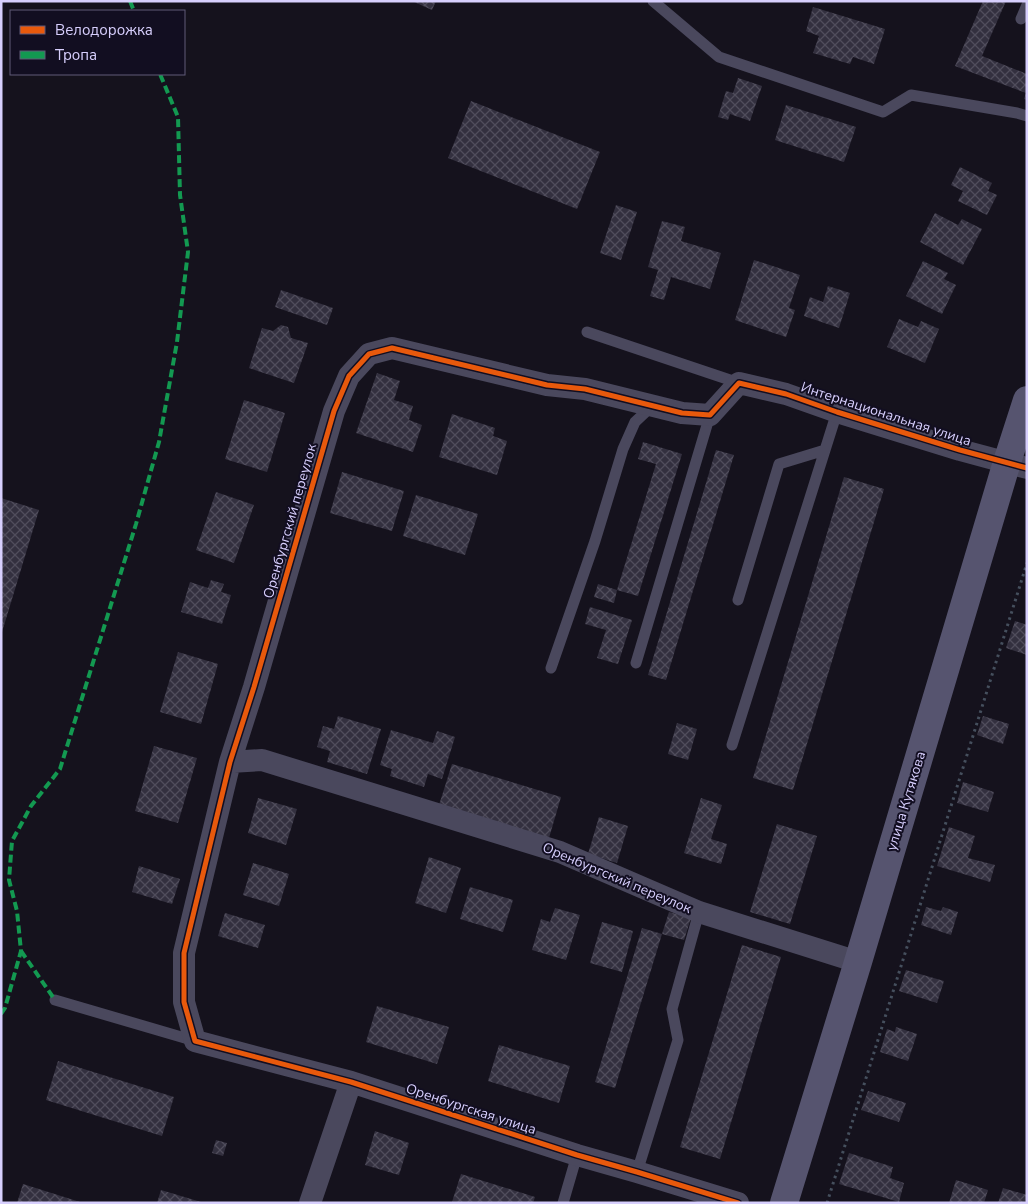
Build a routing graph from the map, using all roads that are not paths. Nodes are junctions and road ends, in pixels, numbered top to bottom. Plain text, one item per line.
1 (653, 1) edge
2 (1027, 5) edge
3 (1021, 19) dead end
4 (1027, 116) edge
5 (587, 332) dead end
6 (739, 383) junction
7 (1027, 400) edge
8 (652, 406) junction
9 (837, 412) junction
10 (710, 415) junction
11 (825, 450) junction
12 (1017, 465) edge
13 (738, 600) dead end
14 (636, 663) dead end
15 (551, 668) dead end
16 (732, 745) dead end
17 (230, 762) junction
18 (699, 912) junction
19 (858, 962) junction
20 (55, 1000) dead end
21 (195, 1041) junction
22 (351, 1082) junction
23 (577, 1155) junction
24 (637, 1172) junction
25 (310, 1203) edge
26 (563, 1203) edge
27 (738, 1203) edge
28 (784, 1203) edge

1 - 4 lane
2 - 3 lane
5 - 6 lane
6 - 9 street, Интернациональная улица
6 - 10 street
7 - 12 main road, улица Кутякова
8 - 10 street, Оренбургский переулок
8 - 15 lane
8 - 17 street, Оренбургский переулок
9 - 11 lane
9 - 12 street, Интернациональная улица
10 - 14 lane
11 - 13 lane
11 - 16 lane
12 - 19 main road, улица Кутякова
17 - 18 street, Оренбургский переулок
17 - 21 street, Оренбургский переулок
18 - 19 street, Оренбургский переулок
18 - 24 lane
19 - 28 main road, улица Кутякова
20 - 21 lane
21 - 22 street, Оренбургская улица
22 - 23 street, Оренбургская улица
22 - 25 street
23 - 24 street, Оренбургская улица
23 - 26 lane
24 - 27 street, Оренбургская улица

